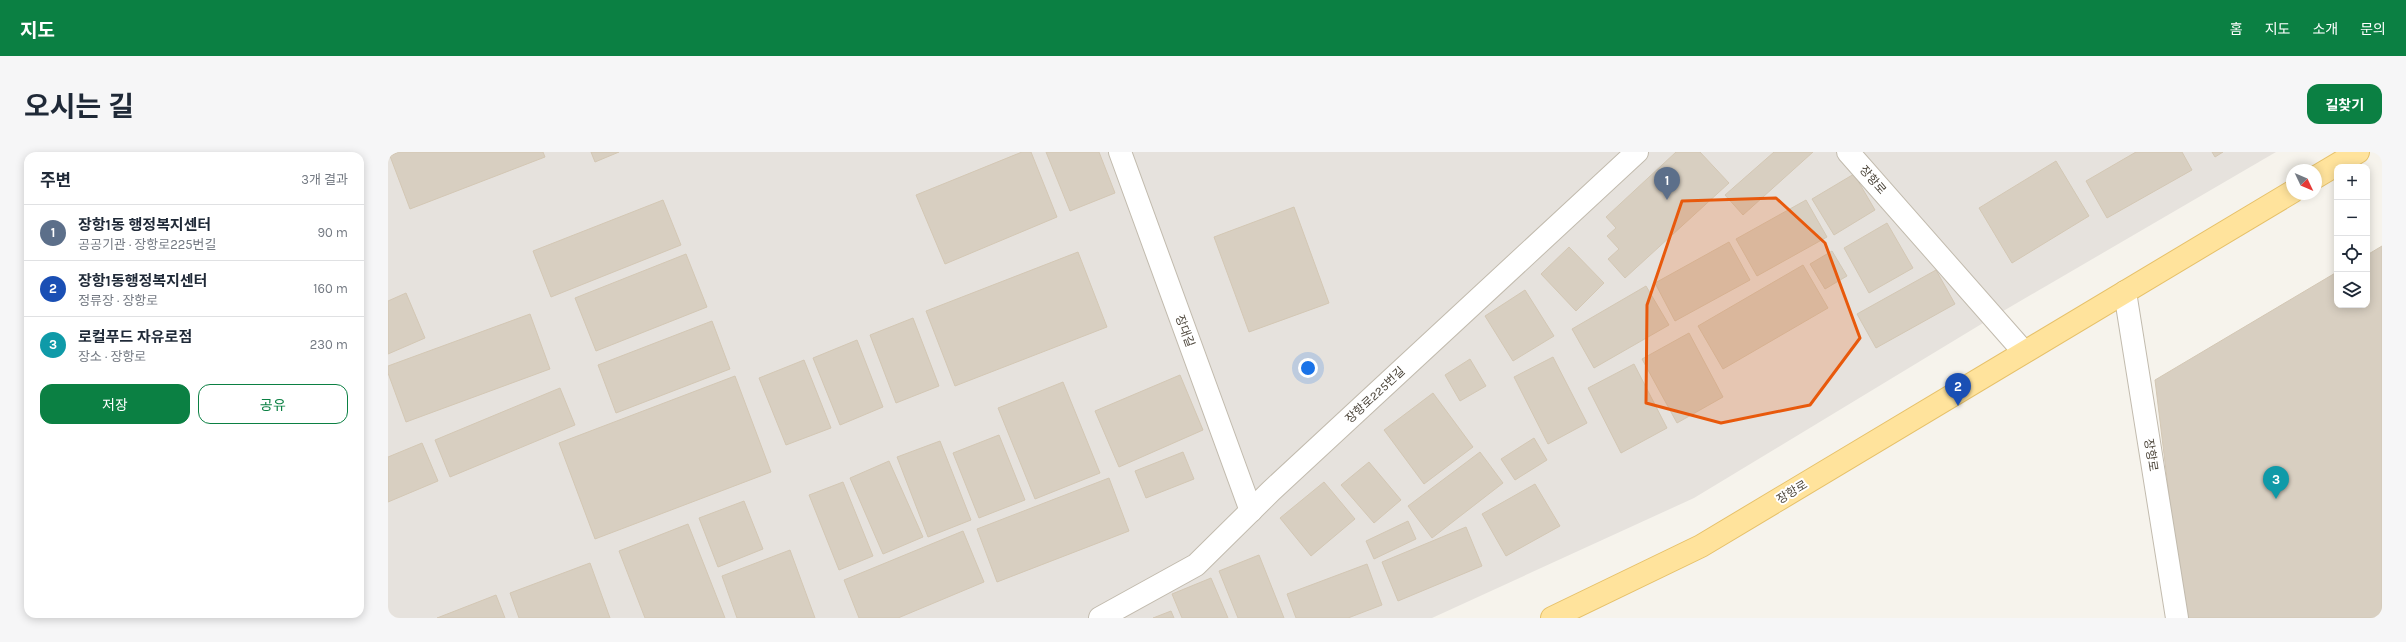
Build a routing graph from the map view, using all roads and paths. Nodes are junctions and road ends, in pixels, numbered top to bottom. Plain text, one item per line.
1 (1120, 152) edge
2 (1637, 152) edge
3 (1848, 152) edge
4 (2358, 152) edge
5 (2322, 173) edge
6 (2286, 196) edge
7 (2125, 292) junction
8 (2024, 352) junction
9 (1251, 511) junction
10 (1100, 618) edge
11 (1552, 618) edge
12 (2177, 618) edge

1 - 9 street, 장대길
2 - 9 street, 장항로225번길
3 - 8 street, 장항로
4 - 5 main road
6 - 7 main road, 장항로
7 - 8 main road, 장항로
7 - 12 street, 장항로
8 - 11 main road, 장항로
9 - 10 street, 장항로225번길

